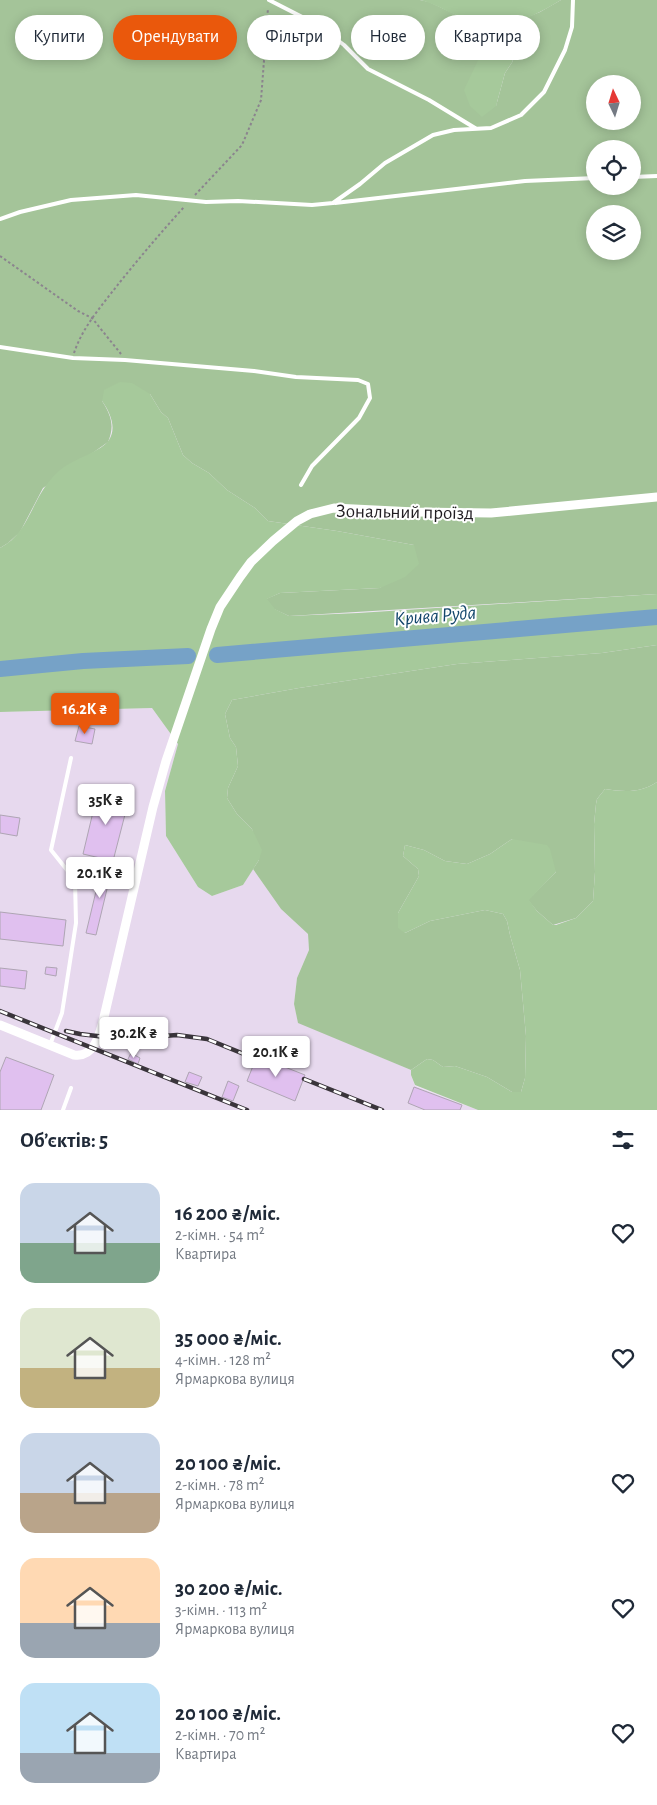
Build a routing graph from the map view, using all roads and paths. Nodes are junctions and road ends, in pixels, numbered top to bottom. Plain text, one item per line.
1 (268, 0) edge
2 (572, 0) edge
3 (475, 128) junction
4 (657, 176) edge
5 (641, 177) edge
6 (586, 178) edge
7 (190, 201) junction
8 (333, 203) junction
9 (0, 219) edge
10 (0, 256) edge
11 (92, 318) junction
12 (0, 347) edge
13 (73, 358) junction
14 (124, 360) junction
15 (300, 485) dead end
16 (657, 497) edge
17 (71, 758) dead end
18 (0, 1025) edge
19 (50, 1045) junction
20 (71, 1088) dead end
21 (63, 1110) edge

1 - 3 lane
1 - 7 path
2 - 3 lane
3 - 8 lane
4 - 5 lane
6 - 8 lane
7 - 8 lane
7 - 9 lane
7 - 11 path
10 - 11 path
11 - 13 path
11 - 14 path
12 - 13 lane
13 - 14 lane
14 - 15 lane
16 - 19 street, Зональний проїзд
17 - 19 lane
18 - 19 street
20 - 21 lane

